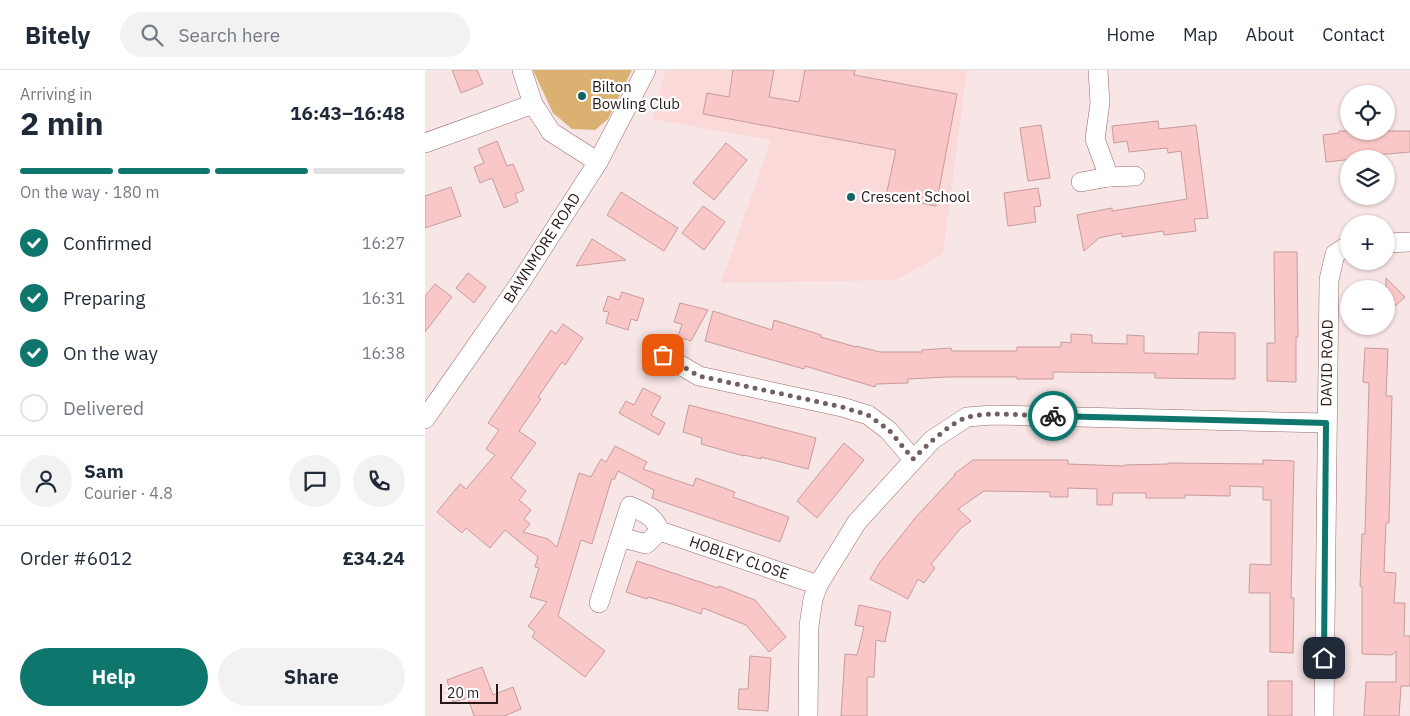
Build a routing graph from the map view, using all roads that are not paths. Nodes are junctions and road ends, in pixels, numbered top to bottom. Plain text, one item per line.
1 (521, 70) edge
2 (646, 70) edge
3 (1098, 70) edge
4 (533, 104) junction
5 (425, 143) edge
6 (598, 162) junction
7 (1135, 176) dead end
8 (1109, 177) junction
9 (1081, 182) dead end
10 (1410, 242) edge
11 (1395, 243) edge
12 (1340, 251) edge
13 (663, 355) dead end
14 (425, 419) edge
15 (1326, 423) junction
16 (913, 459) junction
17 (660, 531) junction
18 (620, 537) junction
19 (818, 585) junction
20 (599, 603) dead end
21 (808, 716) edge
22 (1324, 716) edge

1 - 4 street
2 - 6 street, BAWNMORE ROAD
3 - 8 street
4 - 5 street
4 - 6 street
6 - 14 street, BAWNMORE ROAD
7 - 8 street
8 - 9 street
10 - 11 street
12 - 15 street, DAVID ROAD
13 - 16 street
15 - 16 street
15 - 22 street, DAVID ROAD
16 - 19 street
17 - 18 street
17 - 18 street, HOBLEY CLOSE
17 - 19 street, HOBLEY CLOSE
18 - 20 street, HOBLEY CLOSE
19 - 21 street

